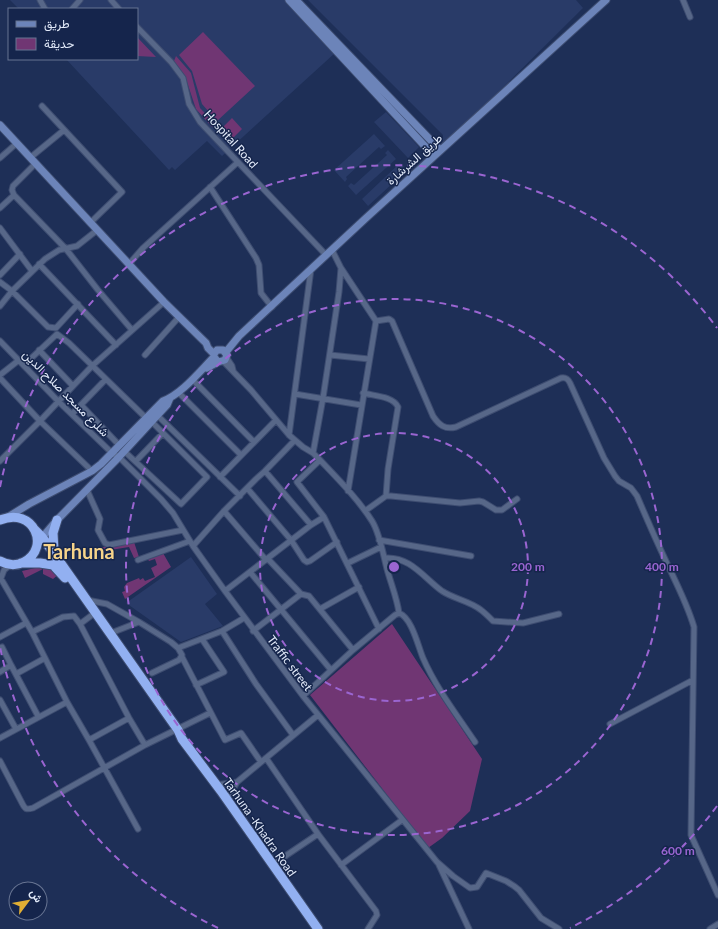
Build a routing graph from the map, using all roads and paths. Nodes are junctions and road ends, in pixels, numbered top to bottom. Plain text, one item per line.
1 (80, 0) edge
2 (110, 0) edge
3 (289, 0) edge
4 (296, 0) edge
5 (606, 0) edge
6 (683, 0) edge
7 (73, 8) edge
8 (118, 8) edge
9 (690, 17) dead end
10 (138, 28) edge
11 (42, 106) dead end
12 (0, 125) edge
13 (64, 130) junction
14 (17, 143) junction
15 (440, 150) junction
16 (434, 156) junction
17 (31, 157) junction
18 (0, 158) edge
19 (238, 162) junction
20 (36, 163) junction
21 (210, 187) junction
22 (14, 194) junction
23 (0, 208) edge
24 (90, 223) junction
25 (0, 228) edge
26 (96, 231) junction
27 (66, 249) junction
28 (329, 253) junction
29 (20, 254) junction
30 (39, 264) junction
31 (129, 264) junction
32 (311, 268) junction
33 (341, 268) junction
34 (32, 271) junction
35 (0, 275) edge
36 (0, 282) edge
37 (12, 291) junction
38 (164, 302) junction
39 (78, 304) junction
40 (0, 306) edge
41 (272, 307) junction
42 (179, 317) junction
43 (376, 321) junction
44 (132, 330) junction
45 (0, 341) edge
46 (116, 345) junction
47 (39, 350) junction
48 (330, 354) junction
49 (145, 355) dead end
50 (220, 355) junction
51 (19, 360) junction
52 (369, 360) junction
53 (24, 365) junction
54 (92, 366) junction
55 (0, 376) edge
56 (106, 379) junction
57 (192, 379) junction
58 (73, 386) junction
59 (178, 392) junction
60 (363, 393) junction
61 (295, 394) junction
62 (170, 398) junction
63 (324, 398) junction
64 (59, 402) junction
65 (81, 405) junction
66 (361, 405) junction
67 (72, 414) junction
68 (157, 415) junction
69 (149, 420) junction
70 (276, 420) junction
71 (40, 421) junction
72 (163, 433) junction
73 (289, 435) junction
74 (295, 440) junction
75 (254, 442) junction
76 (122, 448) junction
77 (314, 452) junction
78 (112, 453) junction
79 (241, 455) junction
80 (119, 457) junction
81 (320, 460) junction
82 (0, 461) edge
83 (136, 461) junction
84 (92, 471) junction
85 (265, 471) junction
86 (220, 477) junction
87 (248, 488) junction
88 (87, 490) junction
89 (348, 491) junction
90 (240, 496) junction
91 (386, 496) junction
92 (517, 499) dead end
93 (224, 511) junction
94 (365, 511) junction
95 (324, 517) junction
96 (4, 518) edge
97 (57, 520) junction
98 (310, 525) junction
99 (183, 530) junction
100 (40, 540) junction
101 (291, 540) junction
102 (379, 540) junction
103 (337, 542) junction
104 (191, 544) junction
105 (381, 547) junction
106 (55, 555) junction
107 (471, 556) dead end
108 (385, 558) junction
109 (267, 559) junction
110 (138, 560) dead end
111 (4, 563) edge
112 (21, 563) junction
113 (348, 563) junction
114 (250, 572) junction
115 (0, 577) edge
116 (359, 587) junction
117 (224, 591) junction
118 (300, 594) junction
119 (87, 600) junction
120 (281, 609) junction
121 (320, 609) junction
122 (398, 614) junction
123 (559, 614) dead end
124 (92, 615) junction
125 (244, 618) junction
126 (139, 622) junction
127 (26, 623) junction
128 (80, 624) junction
129 (379, 629) junction
130 (222, 631) junction
131 (254, 631) junction
132 (32, 632) junction
133 (111, 633) junction
134 (0, 637) edge
135 (202, 639) junction
136 (0, 647) edge
137 (178, 648) junction
138 (353, 650) junction
139 (45, 658) junction
140 (182, 658) junction
141 (11, 665) junction
142 (331, 670) junction
143 (0, 672) edge
144 (152, 673) dead end
145 (16, 674) junction
146 (693, 680) junction
147 (196, 685) junction
148 (303, 696) junction
149 (0, 700) edge
150 (67, 702) junction
151 (210, 713) junction
152 (318, 715) junction
153 (38, 716) junction
154 (129, 718) junction
155 (610, 724) dead end
156 (16, 729) junction
157 (176, 731) junction
158 (294, 735) junction
159 (0, 738) edge
160 (89, 740) junction
161 (475, 742) dead end
162 (145, 745) junction
163 (264, 760) junction
164 (0, 761) edge
165 (104, 768) junction
166 (237, 782) junction
167 (216, 785) junction
168 (227, 800) junction
169 (402, 820) junction
170 (138, 829) dead end
171 (318, 834) junction
172 (437, 862) junction
173 (272, 865) junction
174 (341, 865) junction
175 (718, 895) edge
176 (718, 924) edge
177 (318, 929) edge
178 (368, 929) edge
179 (469, 929) edge
180 (559, 929) edge
181 (710, 929) edge

1 - 7 street
2 - 8 street
3 - 16 street
4 - 15 street
5 - 15 street, طريق الشرشارة
6 - 9 street
10 - 19 street, Hospital Road
11 - 13 street
12 - 14 street
13 - 17 street
13 - 24 street
14 - 17 street
14 - 18 street
15 - 16 street, طريق الشرشارة
16 - 28 street, طريق الشرشارة
17 - 20 street
19 - 21 street
19 - 28 street, Hospital Road
20 - 22 street
20 - 24 street
21 - 31 street
21 - 41 street
22 - 23 street
22 - 27 street
24 - 26 street
25 - 29 street
26 - 27 street
26 - 31 street
27 - 30 street
27 - 44 street
28 - 32 street, طريق الشرشارة
28 - 33 street, Hospital Road
29 - 34 street
29 - 35 street
30 - 34 street
30 - 39 street
31 - 38 street
32 - 41 street, طريق الشرشارة
32 - 61 street
33 - 43 street, Hospital Road
33 - 48 street
34 - 37 street
36 - 37 street
37 - 39 street
37 - 40 street
38 - 42 street
38 - 44 street
39 - 46 street
41 - 50 street, طريق الشرشارة
42 - 49 street
42 - 50 street
43 - 52 street
43 - 146 street
44 - 46 street
45 - 51 street, شلرع مسجد صلاح الدين
46 - 54 street
47 - 53 street
47 - 54 street
47 - 58 street
48 - 52 street
48 - 63 street
50 - 57 street
50 - 70 street
51 - 53 street, شلرع مسجد صلاح الدين
51 - 55 street
52 - 60 street
53 - 64 street, شلرع مسجد صلاح الدين
54 - 56 street
54 - 58 street
55 - 71 street
56 - 65 street
56 - 69 street
57 - 59 street
57 - 75 street
58 - 64 street
59 - 62 street
59 - 79 street
60 - 66 street
60 - 91 street
61 - 63 street
61 - 73 street
62 - 68 street
62 - 69 street
63 - 66 street
63 - 77 street
64 - 67 street, شلرع مسجد صلاح الدين
64 - 71 street
65 - 67 street
65 - 76 street
66 - 89 street
67 - 78 street, شلرع مسجد صلاح الدين
68 - 69 street
68 - 86 street
69 - 72 street
69 - 76 street
70 - 73 street
70 - 75 street
71 - 82 street
71 - 84 street
72 - 83 street
72 - 83 street
73 - 74 street
74 - 77 street
74 - 85 street
75 - 79 street
76 - 78 street
76 - 80 street
76 - 83 street
77 - 81 street
78 - 80 street, شلرع مسجد صلاح الدين
78 - 84 street
79 - 86 street
80 - 88 street
80 - 99 street, Traffic street
81 - 89 street
81 - 95 street
84 - 96 street
85 - 87 street
85 - 98 street
86 - 90 street
87 - 90 street
87 - 101 street
88 - 97 street
88 - 99 street
89 - 94 street
90 - 93 street
91 - 92 street
91 - 94 street
93 - 104 street
93 - 109 street
94 - 102 street
95 - 98 street
95 - 103 street
96 - 100 highway
97 - 100 street
97 - 106 highway
98 - 101 street
99 - 104 street, Traffic street
100 - 106 highway
100 - 112 highway
101 - 103 street
101 - 109 street
102 - 105 street
102 - 107 street
103 - 113 street
104 - 110 street
104 - 117 street, Traffic street
105 - 108 street
105 - 113 street
106 - 119 highway
108 - 122 street
108 - 123 street
109 - 114 street
109 - 118 street
111 - 112 highway
111 - 115 street
112 - 124 highway
113 - 116 street
114 - 117 street
114 - 120 street
115 - 127 street
116 - 121 street
116 - 129 street
117 - 125 street, Traffic street
118 - 120 street
118 - 121 street
119 - 126 street
119 - 133 highway
120 - 131 street
120 - 142 street
121 - 138 street
122 - 129 street
122 - 161 street
124 - 128 street
124 - 157 highway
125 - 130 street
125 - 131 street, Traffic street
126 - 133 street
126 - 137 street
127 - 132 street
127 - 134 street
128 - 132 street
128 - 154 street
129 - 138 street
130 - 135 street
130 - 158 street
131 - 148 street, Traffic street
132 - 139 street
133 - 157 highway
135 - 137 street
135 - 147 street
136 - 141 street
137 - 140 street
138 - 142 street
139 - 145 street
139 - 150 street
140 - 144 street
140 - 147 street
141 - 143 street
141 - 145 street
142 - 148 street
145 - 153 street
146 - 155 street
146 - 175 street
147 - 151 street
148 - 152 street, Traffic street
149 - 156 street
150 - 153 street
150 - 160 street
151 - 157 street
151 - 163 street
152 - 158 street
152 - 169 street, Traffic street
153 - 156 street
154 - 160 street
154 - 162 street
156 - 159 street
157 - 162 street
157 - 167 highway, Tarhuna -Khadra Road
158 - 163 street
160 - 165 street
162 - 165 street
163 - 166 street
163 - 171 street
164 - 165 street
165 - 170 street
166 - 167 street
166 - 168 street
167 - 168 highway, Tarhuna -Khadra Road
168 - 173 highway, Tarhuna -Khadra Road
169 - 172 street, Traffic street
169 - 174 street
171 - 173 street
171 - 174 street
172 - 179 street
172 - 180 street, Traffic street
173 - 177 highway, Tarhuna -Khadra Road
174 - 178 street
176 - 181 street

